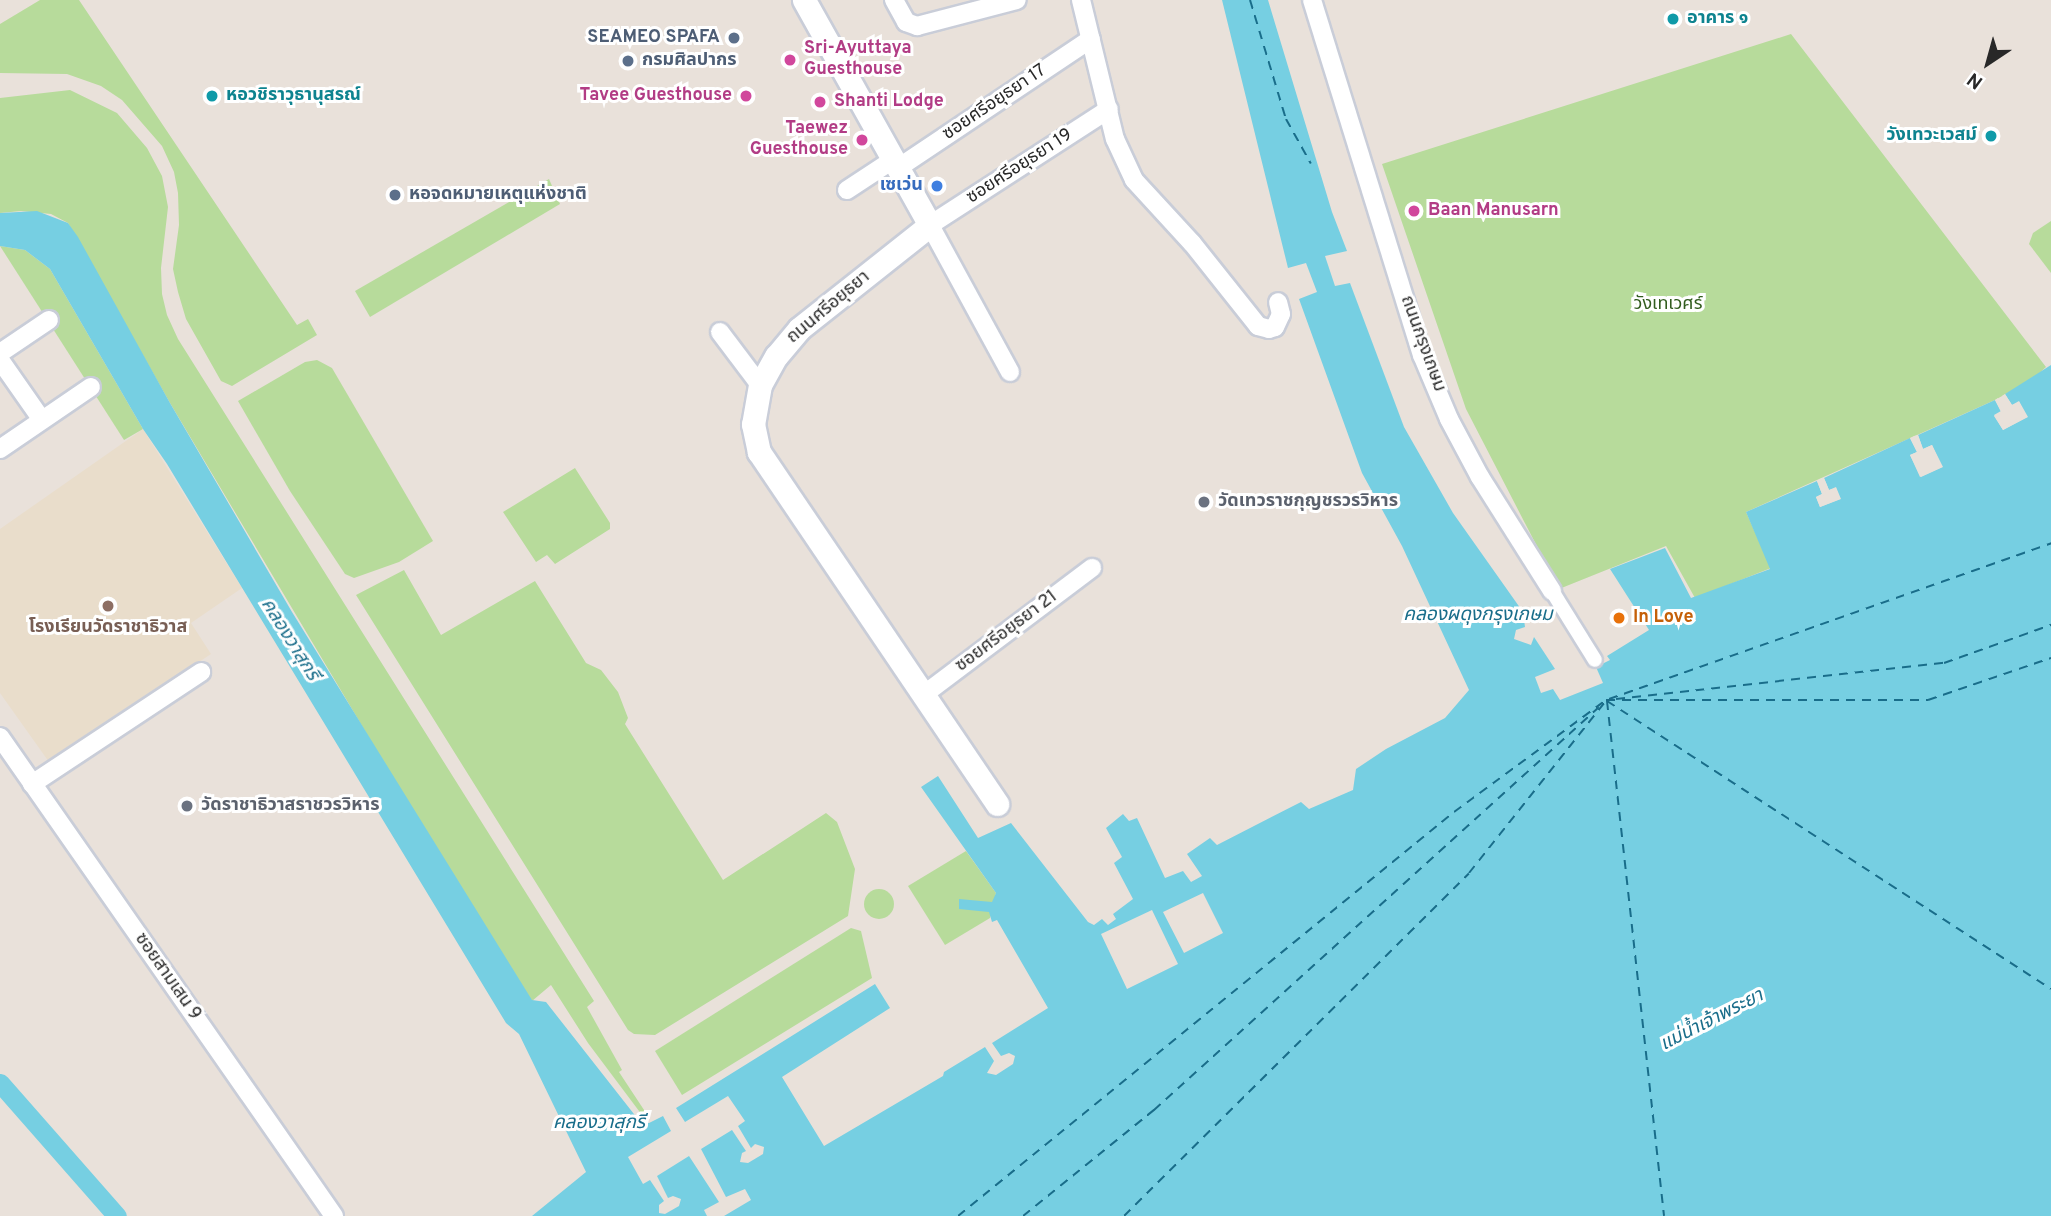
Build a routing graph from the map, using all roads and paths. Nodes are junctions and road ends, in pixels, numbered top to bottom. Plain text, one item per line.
1 (804, 0) edge
2 (894, 0) edge
3 (1017, 0) edge
4 (1081, 0) edge
5 (1312, 0) edge
6 (1091, 39) junction
7 (1109, 109) junction
8 (896, 164) junction
9 (847, 190) dead end
10 (930, 225) junction
11 (1278, 303) dead end
12 (49, 320) dead end
13 (720, 332) dead end
14 (0, 354) edge
15 (0, 360) edge
16 (1010, 372) dead end
17 (760, 385) junction
18 (91, 387) dead end
19 (42, 420) junction
20 (0, 449) edge
21 (1092, 569) dead end
22 (1552, 591) joint
23 (1595, 660) dead end
24 (201, 671) dead end
25 (922, 696) junction
26 (0, 737) edge
27 (32, 784) junction
28 (998, 804) dead end
29 (334, 1216) edge

1 - 8 street
2 - 3 street
4 - 6 street
5 - 22 street, ถนนกรุงเกษม
6 - 7 street
6 - 8 street, ซอยศรีอยุธยา 17
7 - 10 street, ซอยศรีอยุธยา 19
7 - 11 street
8 - 9 street, ซอยศรีอยุธยา 17
8 - 10 street
10 - 16 street
10 - 17 street, ถนนศรีอยุธยา
12 - 14 street
13 - 17 street
15 - 19 street
17 - 25 street, ถนนศรีอยุธยา
18 - 19 street
19 - 20 street
21 - 25 street, ซอยศรีอยุธยา 21
22 - 23 street, ถนนกรุงเกษม
24 - 27 street
25 - 28 street, ถนนศรีอยุธยา
26 - 27 street, ซอยสามเสน 9
27 - 29 street, ซอยสามเสน 9

